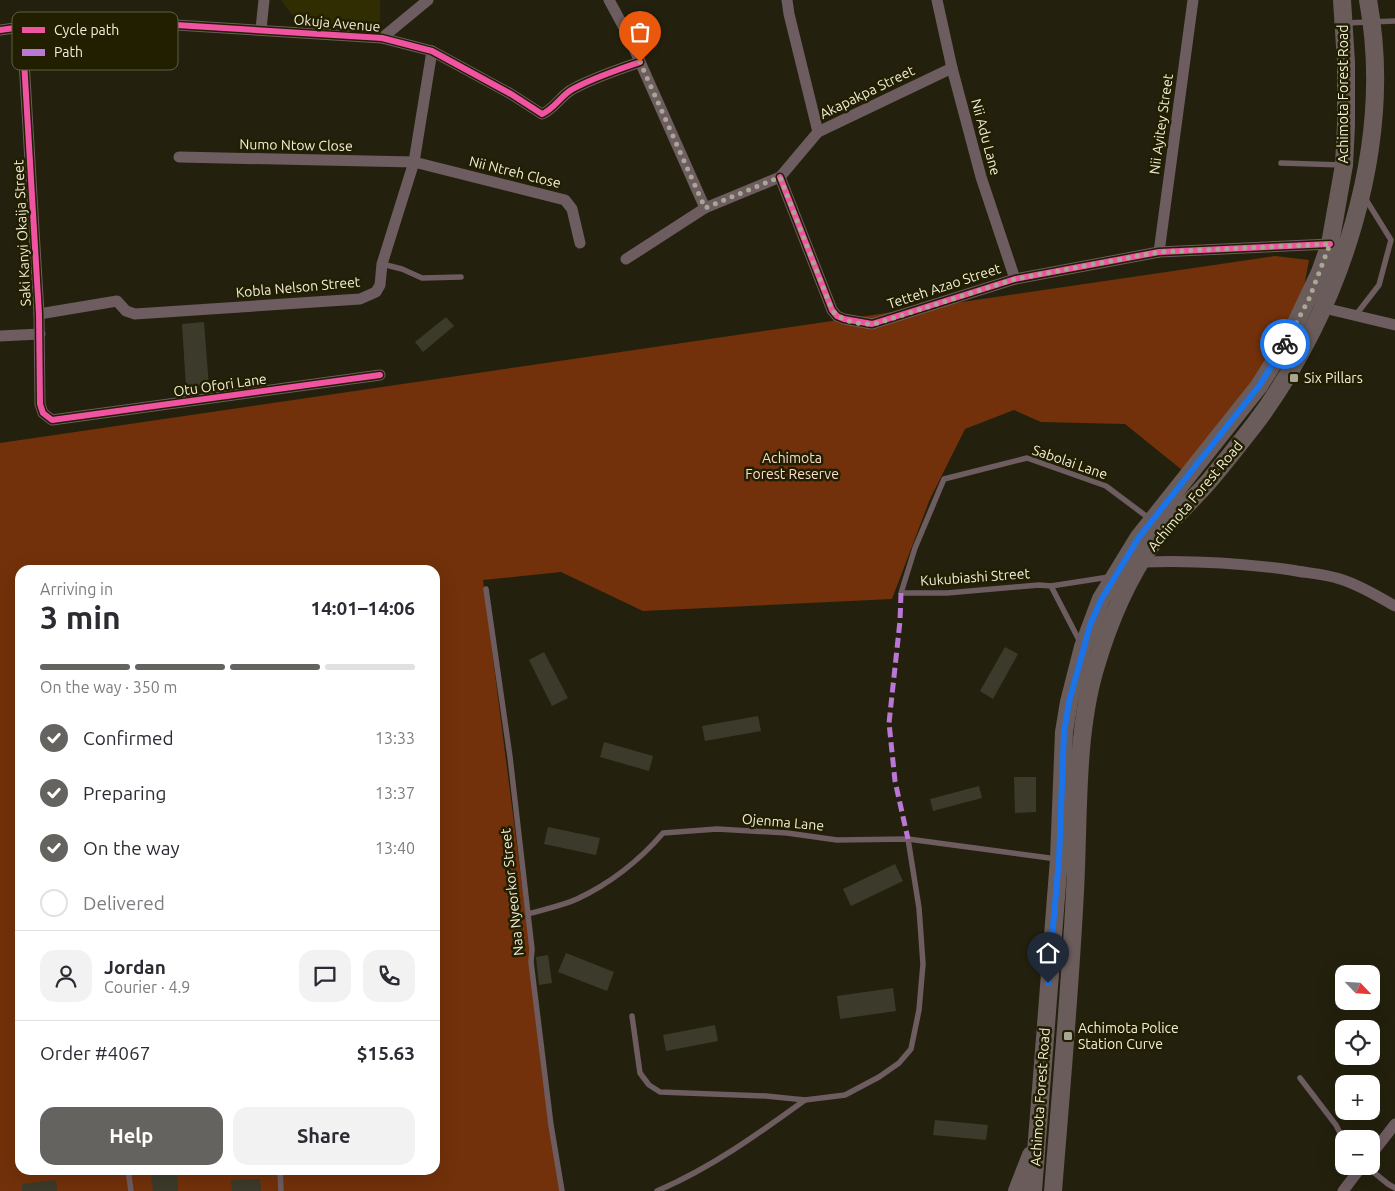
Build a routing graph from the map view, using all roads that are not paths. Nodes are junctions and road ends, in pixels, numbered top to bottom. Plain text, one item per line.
1 (264, 0) edge
2 (428, 0) edge
3 (609, 0) edge
4 (788, 0) edge
5 (937, 0) edge
6 (1193, 0) edge
7 (1342, 0) edge
8 (1368, 0) edge
9 (1374, 20) junction
10 (1395, 21) edge
11 (1344, 23) junction
12 (178, 25) edge
13 (261, 30) junction
14 (382, 38) junction
15 (432, 52) junction
16 (640, 62) junction
17 (952, 68) junction
18 (25, 70) edge
19 (818, 132) junction
20 (179, 157) dead end
21 (414, 162) junction
22 (1281, 163) dead end
23 (1344, 165) junction
24 (780, 177) junction
25 (1365, 198) junction
26 (705, 208) junction
27 (580, 242) dead end
28 (1330, 244) junction
29 (1159, 252) junction
30 (626, 259) dead end
31 (382, 264) junction
32 (461, 277) dead end
33 (1015, 279) junction
34 (1324, 308) junction
35 (40, 314) junction
36 (1356, 316) junction
37 (1395, 325) edge
38 (40, 334) junction
39 (0, 336) edge
40 (380, 375) dead end
41 (64, 418) joint
42 (1151, 520) junction
43 (1141, 562) junction
44 (1114, 577) junction
45 (1051, 586) junction
46 (486, 590) dead end
47 (901, 593) joint
48 (1395, 606) edge
49 (1083, 647) junction
50 (908, 839) junction
51 (1059, 859) junction
52 (528, 914) junction
53 (632, 1016) dead end
54 (1300, 1078) dead end
55 (805, 1100) junction
56 (1395, 1124) edge
57 (1338, 1130) edge
58 (1039, 1134) junction
59 (1380, 1143) edge
60 (129, 1175) edge
61 (280, 1175) edge
62 (1356, 1175) edge
63 (1376, 1175) edge
64 (1395, 1188) edge
65 (131, 1191) edge
66 (281, 1191) edge
67 (562, 1191) edge
68 (657, 1191) edge
69 (1017, 1191) edge
70 (1033, 1191) edge
71 (1054, 1191) edge
72 (1343, 1191) edge

1 - 13 street
2 - 14 street
3 - 16 street
4 - 19 street
5 - 17 street, Nii Adu Lane
6 - 29 street, Nii Ayitey Street
7 - 11 main road, Achimota Forest Road
8 - 9 main road, Achimota Forest Road
9 - 10 lane
9 - 11 lane
9 - 25 main road, Achimota Forest Road
11 - 23 main road, Achimota Forest Road
12 - 13 street, Okuja Avenue
13 - 14 street, Okuja Avenue
14 - 15 street, Okuja Avenue
15 - 16 street, Okuja Avenue
15 - 21 street, Kobla Nelson Street
16 - 26 street
17 - 19 street, Akapakpa Street
17 - 33 street, Nii Adu Lane
18 - 35 street, Saki Kanyi Okaija Street
19 - 24 street, Akapakpa Street
20 - 21 street, Numo Ntow Close
21 - 27 street, Nii Ntreh Close
21 - 31 street, Kobla Nelson Street
22 - 23 lane
23 - 28 main road, Achimota Forest Road
24 - 26 street, Akapakpa Street
24 - 33 street, Tetteh Azao Street
25 - 34 main road, Achimota Forest Road
25 - 36 lane
26 - 30 street, Akapakpa Street
28 - 29 street, Tetteh Azao Street
28 - 42 main road, Achimota Forest Road
29 - 33 street, Tetteh Azao Street
31 - 32 lane
31 - 35 street, Kobla Nelson Street
34 - 36 street
34 - 43 main road, Achimota Forest Road
35 - 38 street, Saki Kanyi Okaija Street
36 - 37 street
38 - 39 street
38 - 41 street, Saki Kanyi Okaija Street
40 - 41 street, Otu Ofori Lane
42 - 44 main road, Achimota Forest Road
42 - 47 lane, Sabolai Lane
43 - 48 street
43 - 71 main road, Achimota Forest Road
44 - 45 lane, Kukubiashi Street
44 - 49 main road, Achimota Forest Road
45 - 47 lane, Kukubiashi Street
45 - 49 lane
46 - 52 lane, Naa Nyeorkor Street
49 - 51 main road, Achimota Forest Road
50 - 51 lane, Ojenma Lane
50 - 52 lane, Ojenma Lane
50 - 55 lane
51 - 58 main road, Achimota Forest Road
52 - 67 lane, Naa Nyeorkor Street
53 - 55 lane
54 - 57 lane
55 - 68 lane
56 - 59 street
58 - 69 main road
58 - 70 main road, Achimota Forest Road
60 - 65 lane
61 - 66 lane
62 - 72 street
63 - 64 lane

